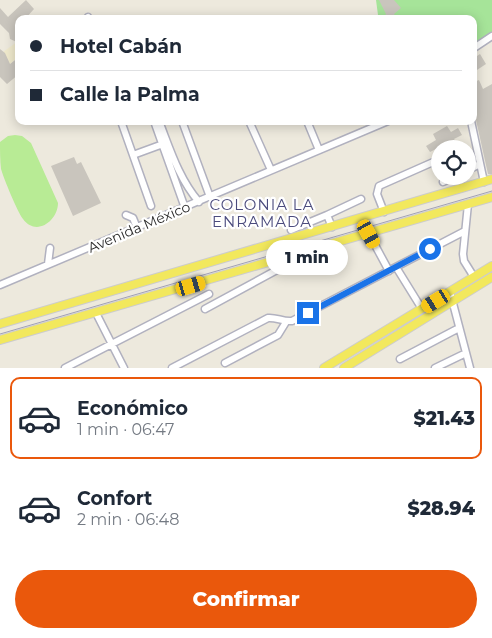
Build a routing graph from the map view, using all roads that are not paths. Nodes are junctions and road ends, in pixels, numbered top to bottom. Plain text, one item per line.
1 (492, 36) edge
2 (477, 46) edge
3 (122, 125) edge
4 (157, 125) edge
5 (160, 125) edge
6 (183, 125) edge
7 (251, 125) edge
8 (309, 125) edge
9 (378, 125) edge
10 (472, 125) edge
11 (161, 132) junction
12 (163, 144) junction
13 (319, 150) junction
14 (133, 155) junction
15 (171, 158) junction
16 (431, 163) edge
17 (480, 164) junction
18 (476, 166) edge
19 (271, 170) junction
20 (179, 179) junction
21 (488, 181) edge
22 (210, 197) junction
23 (492, 197) edge
24 (361, 199) dead end
25 (199, 202) junction
26 (468, 204) junction
27 (151, 206) dead end
28 (185, 208) junction
29 (384, 212) junction
30 (126, 215) dead end
31 (327, 215) junction
32 (332, 227) junction
33 (137, 228) junction
34 (291, 230) dead end
35 (465, 231) junction
36 (369, 234) junction
37 (50, 248) dead end
38 (287, 258) junction
39 (48, 264) junction
40 (492, 266) edge
41 (396, 267) junction
42 (389, 270) junction
43 (474, 277) junction
44 (492, 277) edge
45 (0, 286) edge
46 (450, 292) junction
47 (209, 294) dead end
48 (453, 302) junction
49 (205, 309) dead end
50 (422, 309) junction
51 (96, 313) junction
52 (286, 322) junction
53 (0, 324) edge
54 (459, 328) junction
55 (0, 340) edge
56 (112, 343) junction
57 (466, 353) junction
58 (344, 356) junction
59 (400, 359) dead end
60 (225, 363) dead end
61 (348, 367) edge
62 (65, 368) edge
63 (124, 368) edge
64 (172, 368) edge
65 (324, 368) edge
66 (435, 368) edge
67 (470, 368) edge

1 - 2 street
3 - 14 street
4 - 11 street
5 - 11 street
6 - 22 street
7 - 19 street
8 - 13 street
9 - 13 street, Avenida México
10 - 17 street
11 - 12 street
11 - 15 street
12 - 14 street
12 - 15 street
13 - 19 street, Avenida México
14 - 27 street
15 - 20 street
16 - 29 street
17 - 18 street
17 - 21 street
19 - 22 street, Avenida México
20 - 25 street
20 - 28 street
21 - 29 main road
22 - 25 street, Avenida México
23 - 26 main road
24 - 31 street
25 - 28 street, Avenida México
26 - 35 street
26 - 36 main road
28 - 33 street, Avenida México
29 - 32 main road
30 - 33 street
31 - 32 street
31 - 34 street
32 - 53 main road
33 - 39 street, Avenida México
35 - 41 street
35 - 43 street
36 - 38 main road
36 - 42 street
37 - 39 street
38 - 49 street
38 - 51 main road
39 - 45 street, Avenida México
40 - 43 main road
41 - 42 street
41 - 50 street
42 - 52 street
43 - 46 main road
44 - 48 main road
46 - 48 street
46 - 50 main road
47 - 56 street
48 - 54 street
48 - 61 main road
50 - 58 main road
51 - 55 main road
51 - 56 street
52 - 60 street
52 - 64 street
54 - 57 street
54 - 59 street
56 - 62 street
56 - 63 street
57 - 66 street
57 - 67 street
58 - 61 street
58 - 65 main road

